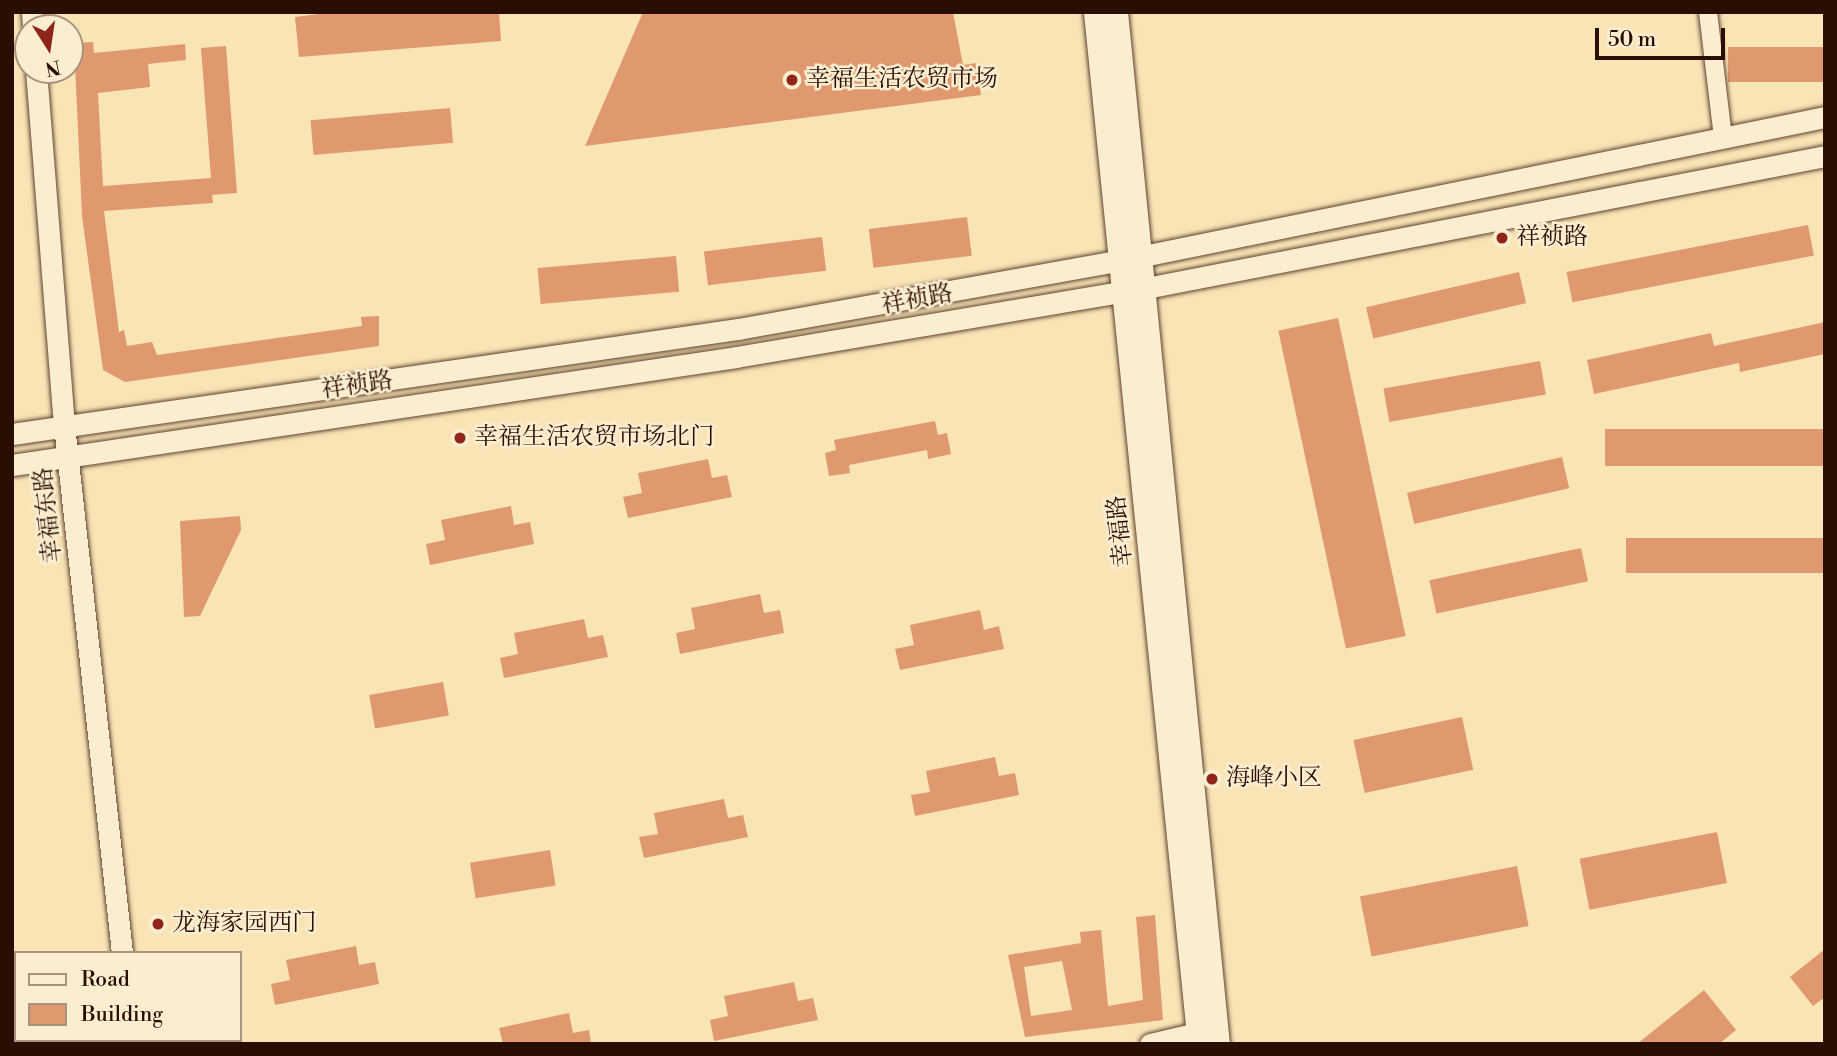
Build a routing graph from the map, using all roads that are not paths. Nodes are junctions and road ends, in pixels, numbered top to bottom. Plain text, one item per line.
1 (1095, 12) edge
2 (1116, 12) edge
3 (1708, 12) edge
4 (37, 84) edge
5 (1825, 117) edge
6 (1723, 137) junction
7 (1825, 156) edge
8 (1132, 258) junction
9 (1135, 290) junction
10 (64, 425) junction
11 (12, 434) edge
12 (69, 455) junction
13 (12, 465) edge
14 (122, 951) edge
15 (1208, 1037) edge
16 (1150, 1044) edge

1 - 8 main road, 幸福路
2 - 8 main road, 幸福路
3 - 6 street
4 - 10 street, 幸福东路
5 - 6 street, 祥祯路
6 - 8 street, 祥祯路
7 - 9 street, 祥祯路
8 - 9 main road, 幸福路
8 - 10 street, 祥祯路
9 - 12 street, 祥祯路
9 - 15 main road, 幸福路
10 - 11 street, 祥祯路
10 - 12 street, 幸福东路
12 - 13 street, 祥祯路
12 - 14 street, 幸福东路
15 - 16 street

